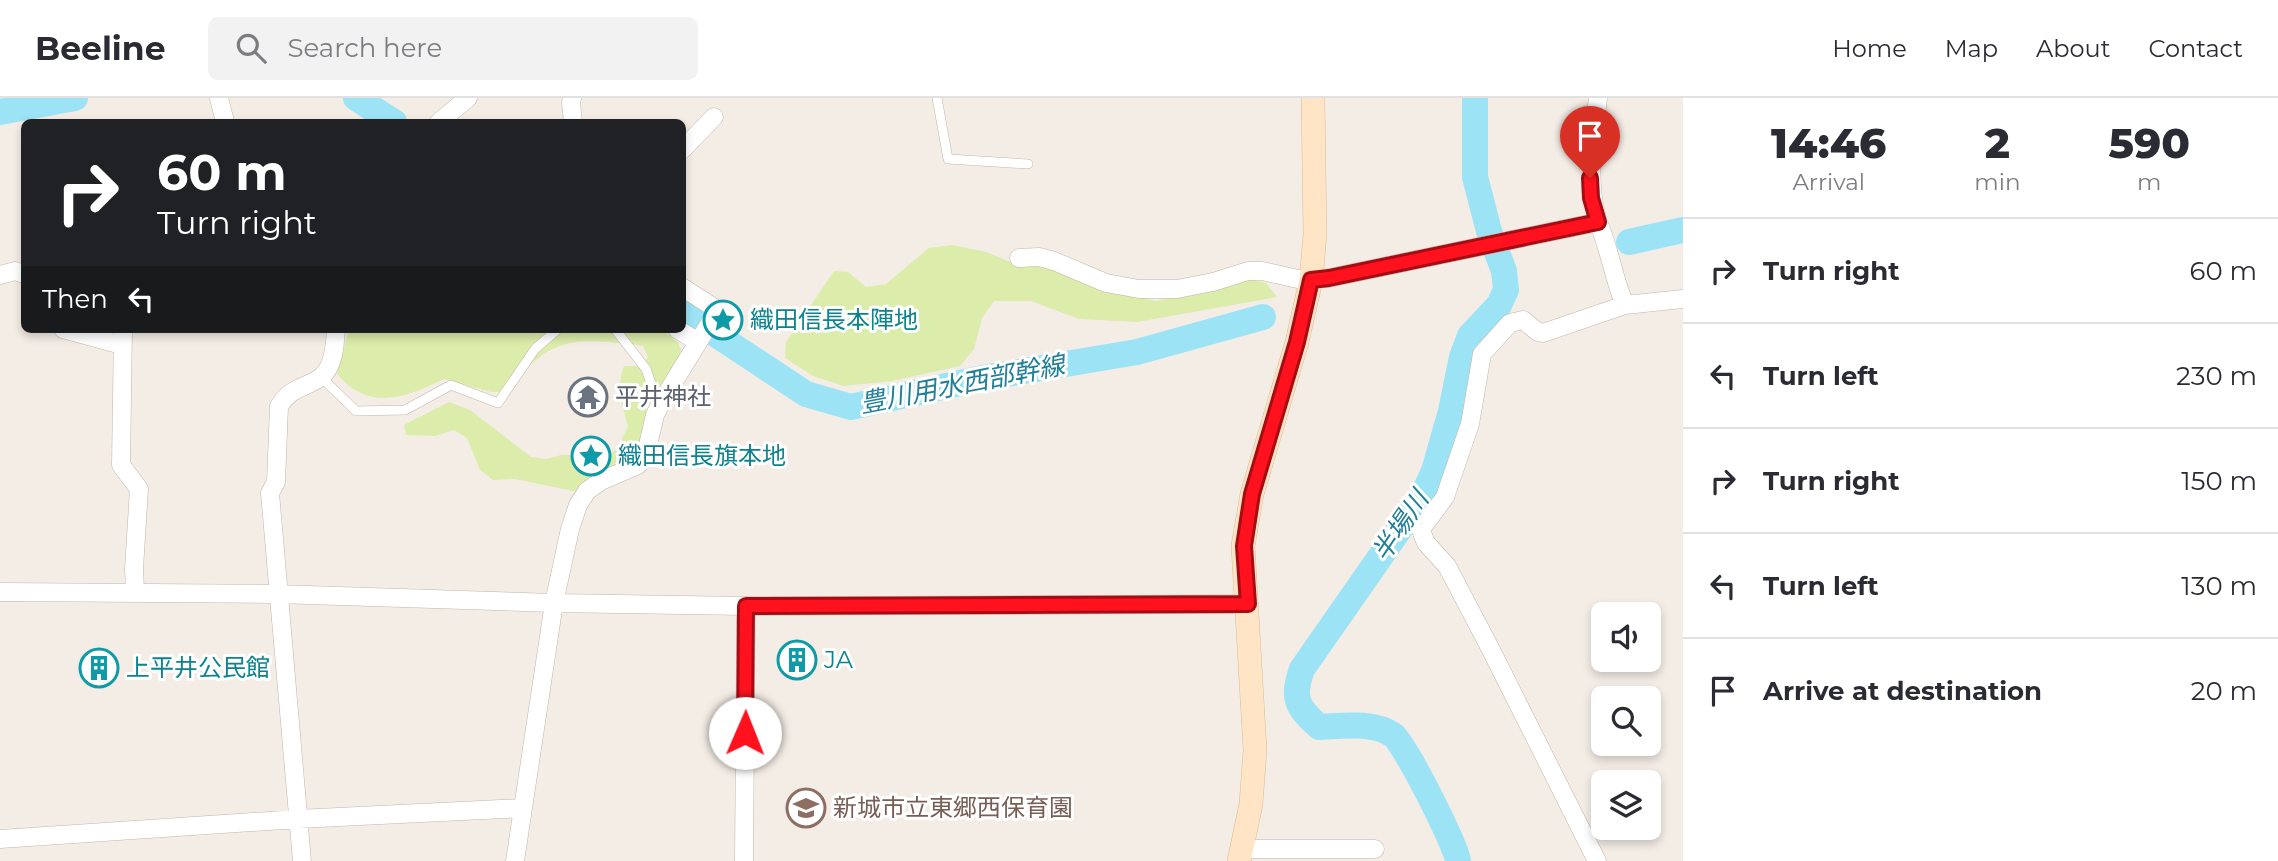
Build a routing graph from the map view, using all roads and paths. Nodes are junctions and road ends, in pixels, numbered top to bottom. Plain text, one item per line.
1 (219, 98) edge
2 (572, 98) edge
3 (937, 98) edge
4 (1313, 98) edge
5 (1598, 98) edge
6 (458, 101) edge
7 (714, 117) dead end
8 (224, 119) edge
9 (442, 119) edge
10 (573, 119) edge
11 (686, 146) edge
12 (1028, 164) dead end
13 (1598, 222) junction
14 (1019, 258) dead end
15 (21, 273) edge
16 (0, 275) edge
17 (1311, 280) junction
18 (686, 290) edge
19 (1683, 299) edge
20 (1625, 305) junction
21 (93, 333) edge
22 (336, 333) edge
23 (553, 333) edge
24 (618, 333) edge
25 (685, 333) edge
26 (123, 337) edge
27 (699, 340) junction
28 (321, 377) junction
29 (662, 401) junction
30 (0, 592) edge
31 (135, 592) junction
32 (277, 594) junction
33 (554, 603) junction
34 (1248, 604) junction
35 (746, 606) junction
36 (523, 808) junction
37 (298, 819) junction
38 (0, 839) edge
39 (1374, 849) dead end
40 (1240, 855) edge
41 (302, 861) edge
42 (515, 861) edge
43 (744, 861) edge
44 (1597, 861) edge

1 - 8 street
2 - 10 street
3 - 12 lane
4 - 17 street
5 - 13 street
6 - 9 street
7 - 11 street
13 - 17 street
13 - 20 street
14 - 17 street
15 - 16 street
17 - 34 street
18 - 27 street
19 - 20 street
20 - 44 street
21 - 26 street
22 - 28 street
23 - 28 lane
24 - 29 lane
25 - 27 street
26 - 31 street
27 - 29 street
28 - 32 street
29 - 33 street
30 - 31 street
31 - 32 street
32 - 33 street
32 - 37 street
33 - 35 street
33 - 36 street
34 - 35 street
34 - 40 street
35 - 43 street
36 - 37 street
36 - 42 street
37 - 38 street
37 - 41 street
39 - 40 street

